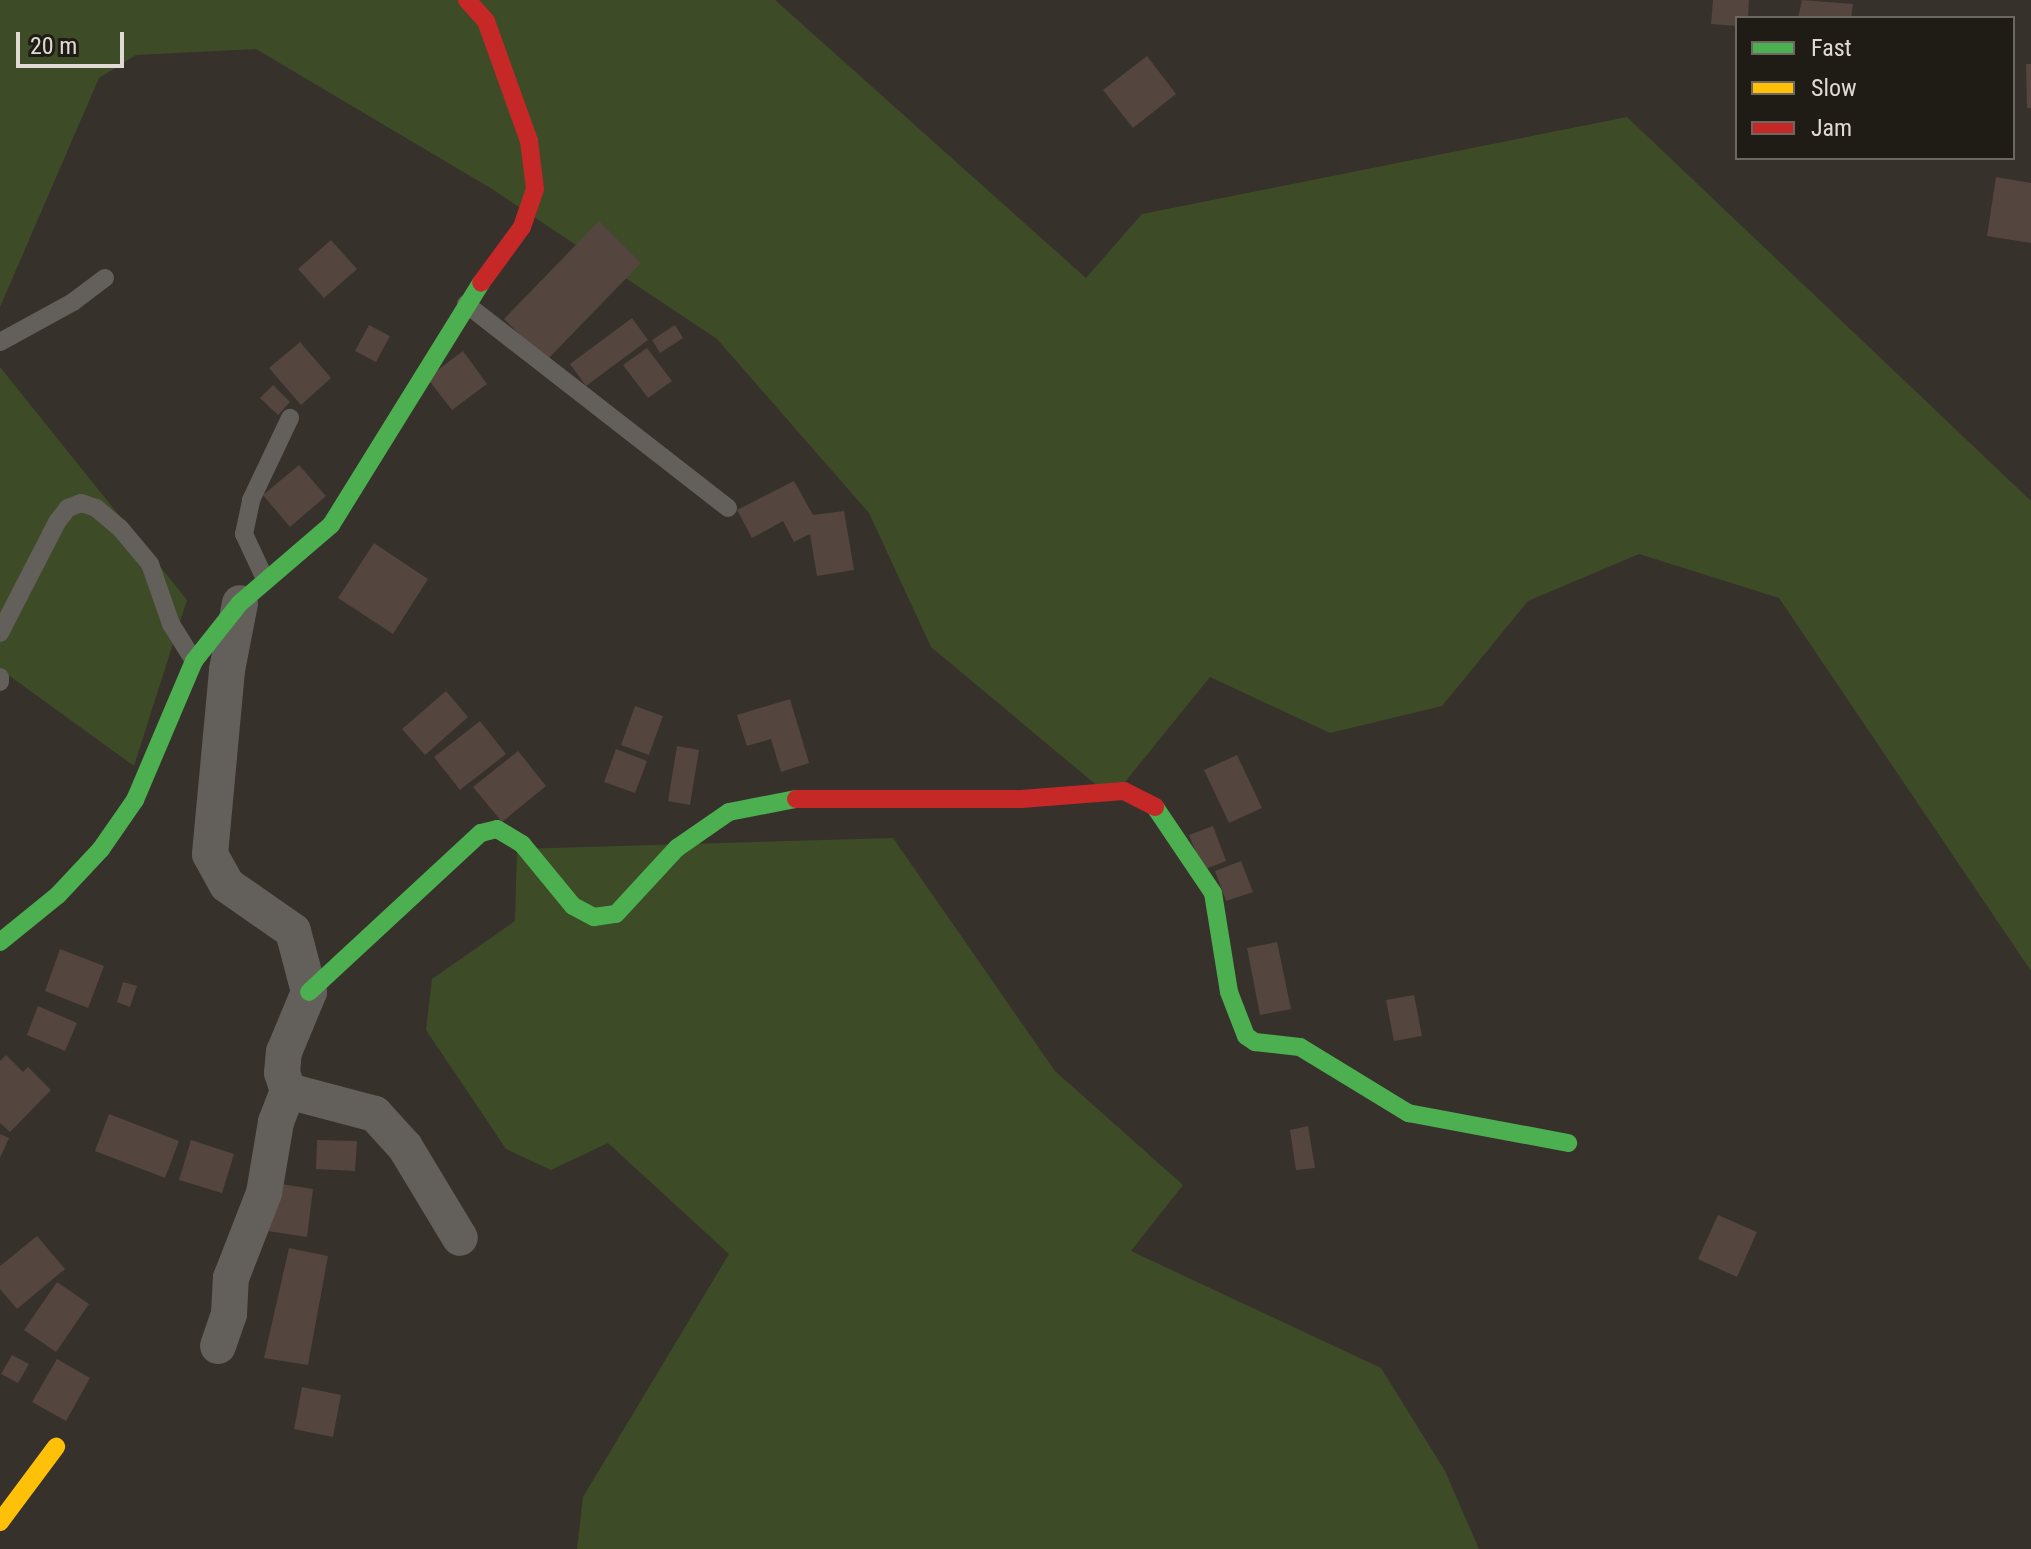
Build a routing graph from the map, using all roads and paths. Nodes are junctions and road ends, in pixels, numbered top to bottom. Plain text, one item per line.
1 (467, 0) edge
2 (105, 278) dead end
3 (466, 304) junction
4 (0, 342) edge
5 (290, 418) dead end
6 (728, 508) dead end
7 (253, 592) junction
8 (0, 633) edge
9 (194, 661) junction
10 (3, 935) edge
11 (309, 992) junction
12 (288, 1091) junction
13 (1568, 1143) dead end
14 (460, 1238) dead end
15 (218, 1346) dead end
16 (56, 1447) dead end
17 (0, 1522) edge

1 - 3 street
2 - 4 lane
3 - 6 lane
3 - 7 street
5 - 7 lane
7 - 9 street
7 - 11 street
8 - 9 lane
9 - 10 street
11 - 12 street
11 - 13 street
12 - 14 street
12 - 15 street
16 - 17 street

